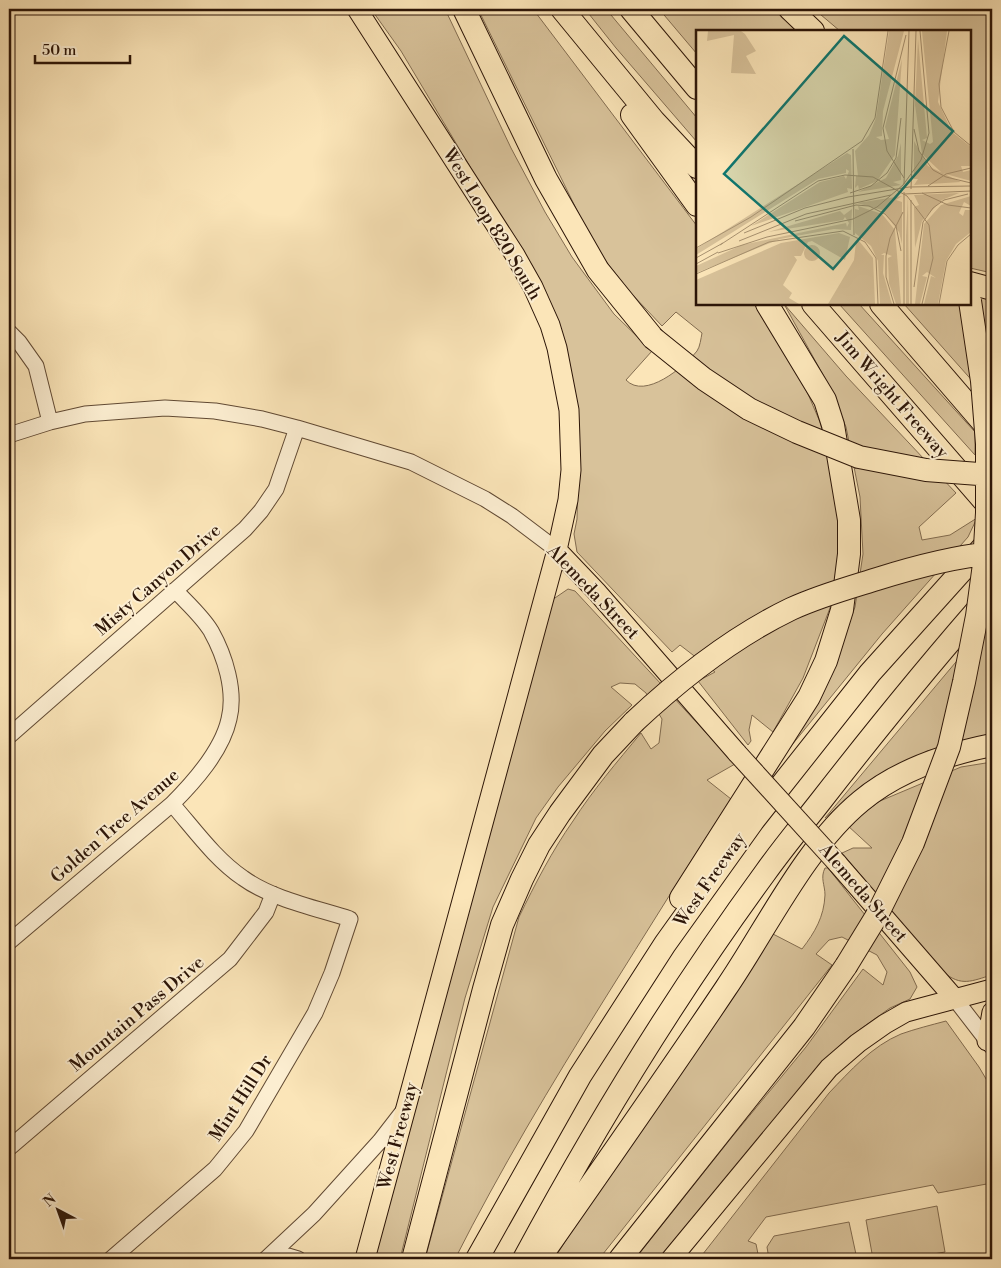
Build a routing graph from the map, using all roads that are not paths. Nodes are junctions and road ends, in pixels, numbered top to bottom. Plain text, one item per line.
1 (357, 9) edge
2 (464, 9) edge
3 (562, 9) edge
4 (632, 9) edge
5 (790, 9) edge
6 (812, 30) edge
7 (664, 49) junction
8 (605, 61) junction
9 (696, 72) edge
10 (696, 87) edge
11 (696, 166) edge
12 (696, 204) edge
13 (971, 283) edge
14 (992, 289) edge
15 (769, 305) edge
16 (814, 305) edge
17 (882, 305) edge
18 (971, 305) edge
19 (9, 332) edge
20 (50, 422) junction
21 (297, 428) junction
22 (992, 433) edge
23 (9, 434) edge
24 (992, 475) edge
25 (992, 510) edge
26 (992, 536) edge
27 (557, 550) junction
28 (992, 553) edge
29 (175, 590) junction
30 (992, 593) edge
31 (9, 736) edge
32 (992, 745) edge
33 (172, 804) junction
34 (273, 894) junction
35 (9, 942) edge
36 (639, 983) junction
37 (992, 989) edge
38 (955, 999) junction
39 (992, 1012) edge
40 (989, 1044) edge
41 (405, 1109) junction
42 (9, 1148) edge
43 (111, 1259) edge
44 (266, 1259) edge
45 (276, 1259) edge
46 (298, 1259) edge
47 (365, 1259) edge
48 (413, 1259) edge
49 (477, 1259) edge
50 (524, 1259) edge
51 (539, 1259) edge
52 (620, 1259) edge
53 (671, 1259) edge

1 - 27 main road, West Loop 820 South
2 - 24 highway, bridge
3 - 8 highway
4 - 7 highway
5 - 6 highway
7 - 9 highway
7 - 10 highway
8 - 11 highway
8 - 12 highway
13 - 14 highway
15 - 36 highway
16 - 25 highway, Jim Wright Freeway
17 - 22 highway
18 - 52 highway, bridge
19 - 20 street
20 - 21 street, Alemeda Street
20 - 23 street, Alemeda Street
21 - 27 street, Alemeda Street
21 - 29 street, Misty Canyon Drive
26 - 36 highway, West Freeway
27 - 38 main road, Alemeda Street, bridge
27 - 41 main road, West Freeway
28 - 48 highway, bridge
29 - 31 street, Misty Canyon Drive
29 - 33 street, Golden Tree Avenue
30 - 50 highway
32 - 51 highway
33 - 34 street
33 - 35 street, Golden Tree Avenue
34 - 42 street, Mountain Pass Drive
34 - 43 street, Mint Hill Dr
36 - 49 highway, West Freeway
37 - 38 main road
38 - 40 street, Alemeda Street
38 - 53 main road
39 - 40 main road
41 - 44 street
41 - 47 main road, West Freeway
45 - 46 street

